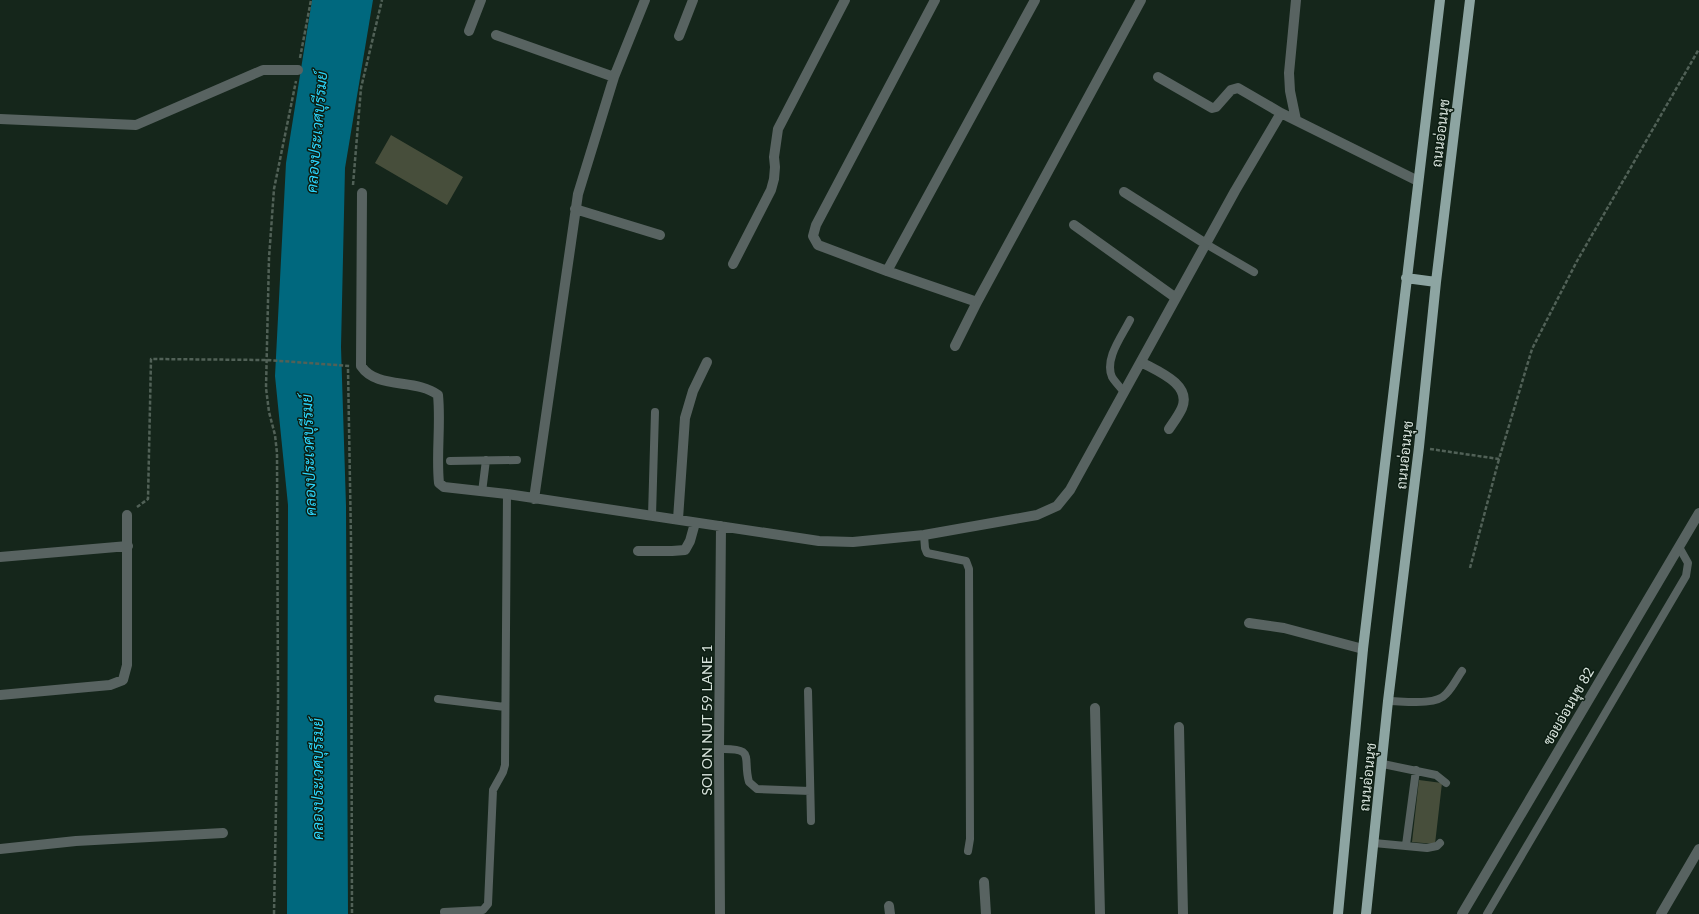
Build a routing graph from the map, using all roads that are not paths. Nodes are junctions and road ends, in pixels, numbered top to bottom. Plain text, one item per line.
1 (481, 0) edge
2 (645, 0) edge
3 (693, 0) edge
4 (845, 0) edge
5 (935, 0) edge
6 (1035, 0) edge
7 (1141, 0) edge
8 (1296, 0) edge
9 (1440, 0) edge
10 (1470, 0) edge
11 (469, 31) dead end
12 (496, 35) dead end
13 (679, 36) dead end
14 (298, 70) road end
15 (614, 77) junction
16 (1158, 77) dead end
17 (1281, 113) junction
18 (0, 119) edge
19 (1296, 120) junction
20 (1418, 181) junction
21 (1124, 192) dead end
22 (362, 193) dead end
23 (576, 208) junction
24 (1074, 225) dead end
25 (660, 235) dead end
26 (1206, 244) junction
27 (733, 264) dead end
28 (887, 271) junction
29 (1254, 272) dead end
30 (1406, 278) junction
31 (1436, 282) junction
32 (1176, 298) junction
33 (976, 302) junction
34 (1130, 320) dead end
35 (955, 346) dead end
36 (707, 362) dead end
37 (1141, 362) junction
38 (1124, 392) junction
39 (655, 412) dead end
40 (1169, 430) dead end
41 (486, 460) junction
42 (517, 460) dead end
43 (450, 461) dead end
44 (482, 492) junction
45 (507, 494) junction
46 (534, 499) junction
47 (1699, 513) edge
48 (127, 515) road end
49 (652, 516) junction
50 (678, 519) junction
51 (695, 523) junction
52 (721, 526) junction
53 (924, 535) junction
54 (128, 546) junction
55 (1679, 547) junction
56 (638, 551) dead end
57 (0, 557) edge
58 (1249, 623) dead end
59 (1363, 649) junction
60 (1462, 670) dead end
61 (808, 691) dead end
62 (0, 695) edge
63 (438, 699) dead end
64 (1388, 700) junction
65 (505, 706) junction
66 (1095, 708) dead end
67 (1179, 727) dead end
68 (720, 749) junction
69 (1383, 764) junction
70 (1416, 770) junction
71 (1446, 783) dead end
72 (810, 791) junction
73 (811, 821) dead end
74 (223, 833) dead end
75 (1374, 843) junction
76 (1440, 843) dead end
77 (1406, 845) junction
78 (1699, 848) edge
79 (0, 849) edge
80 (968, 851) dead end
81 (984, 882) dead end
82 (444, 912) dead end
83 (720, 914) edge
84 (986, 914) edge
85 (1100, 914) edge
86 (1183, 914) edge
87 (1338, 914) edge
88 (1366, 914) edge
89 (1462, 914) edge
90 (1487, 914) edge
91 (1661, 914) edge

1 - 11 street
2 - 15 street
3 - 13 street
4 - 27 street
5 - 28 street
6 - 28 street
7 - 33 street
8 - 19 street
9 - 20 main road, ถนนอ่อนนุช
10 - 31 main road, ถนนอ่อนนุช
12 - 15 street
14 - 18 street
15 - 23 street
16 - 17 street
17 - 19 street
17 - 26 street
19 - 20 street
20 - 30 main road, ถนนอ่อนนุช
21 - 26 street
22 - 44 street
23 - 25 street
23 - 46 street
24 - 32 street
26 - 29 lane
26 - 32 street
28 - 33 street
30 - 31 main road
30 - 59 main road, ถนนอ่อนนุช
31 - 64 main road, ถนนอ่อนนุช
32 - 37 street
33 - 35 street
34 - 38 lane
36 - 50 street
37 - 38 street
37 - 40 street
38 - 53 street
39 - 49 lane
41 - 42 lane
41 - 43 lane
41 - 44 lane
44 - 45 street
45 - 46 street
45 - 65 lane
46 - 49 street
47 - 55 street, ซอยอ่อนนุช 82
48 - 54 street
49 - 50 street
50 - 51 street
51 - 52 street
51 - 56 street
52 - 53 street
52 - 68 street, SOI ON NUT 59 LANE 1
53 - 80 lane
54 - 57 street
54 - 62 street
55 - 89 street, ซอยอ่อนนุช 82
55 - 90 lane
58 - 59 street
59 - 87 main road, ถนนอ่อนนุช
60 - 64 lane
61 - 72 lane
63 - 65 lane
64 - 69 main road, ถนนอ่อนนุช
65 - 82 lane
66 - 85 street
67 - 86 street
68 - 72 lane
68 - 83 street, SOI ON NUT 59 LANE 1
69 - 70 lane
69 - 75 main road, ถนนอ่อนนุช
70 - 71 lane
70 - 77 lane
72 - 73 lane
74 - 79 street
75 - 77 lane
75 - 88 main road, ถนนอ่อนนุช
76 - 77 lane
78 - 91 street
81 - 84 street

